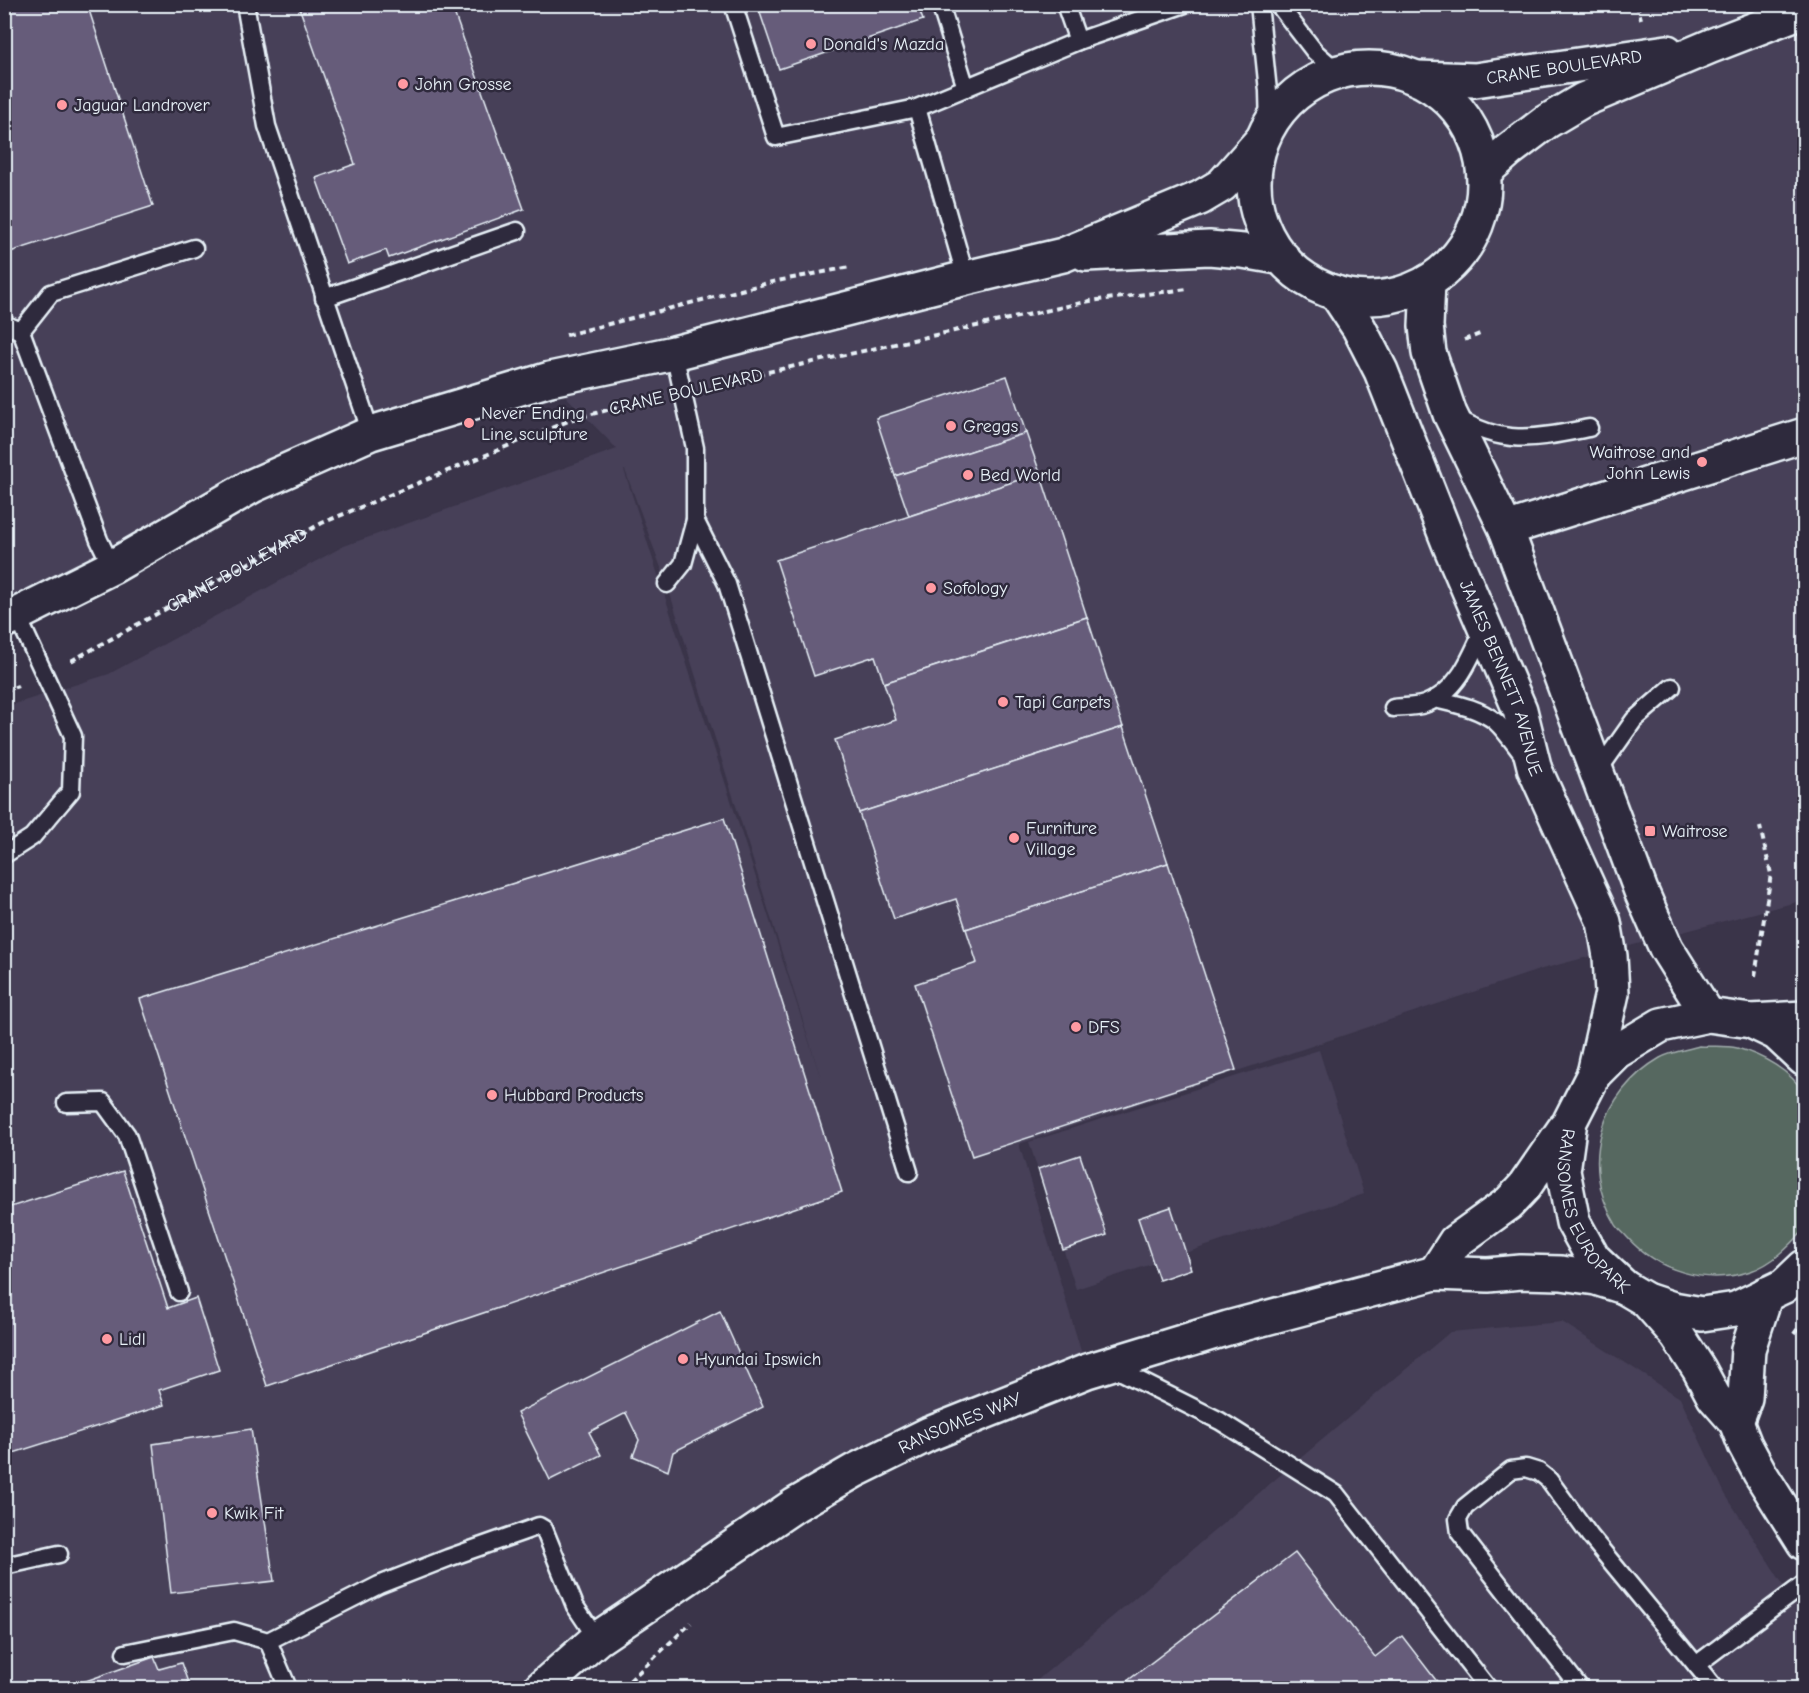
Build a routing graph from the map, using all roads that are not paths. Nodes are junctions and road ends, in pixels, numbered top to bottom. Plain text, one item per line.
1 (245, 4) edge
2 (733, 4) edge
3 (940, 4) edge
4 (1065, 4) edge
5 (1185, 4) edge
6 (1259, 4) edge
7 (1278, 4) edge
8 (1802, 18) edge
9 (1078, 41) junction
10 (1710, 46) junction
11 (1338, 72) junction
12 (1417, 78) junction
13 (966, 88) junction
14 (917, 108) junction
15 (1265, 134) junction
16 (1484, 172) junction
17 (517, 231) dead end
18 (194, 248) dead end
19 (1063, 255) junction
20 (1283, 258) junction
21 (966, 278) junction
22 (1428, 282) junction
23 (1336, 293) junction
24 (324, 298) junction
25 (4, 324) edge
26 (21, 331) junction
27 (674, 353) junction
28 (1450, 414) junction
29 (1589, 429) dead end
30 (371, 433) junction
31 (1804, 435) edge
32 (694, 520) junction
33 (1506, 529) junction
34 (112, 567) junction
35 (667, 584) dead end
36 (11, 618) edge
37 (1484, 627) junction
38 (1672, 687) dead end
39 (1435, 699) junction
40 (1393, 708) dead end
41 (1535, 770) junction
42 (1598, 771) junction
43 (4, 855) edge
44 (1708, 1015) junction
45 (1804, 1018) edge
46 (1751, 1021) junction
47 (1804, 1059) edge
48 (1594, 1074) junction
49 (66, 1104) dead end
50 (1570, 1121) junction
51 (909, 1172) dead end
52 (1804, 1267) edge
53 (1435, 1273) junction
54 (179, 1292) dead end
55 (1635, 1293) junction
56 (1766, 1294) junction
57 (1107, 1365) junction
58 (1736, 1422) junction
59 (1804, 1542) edge
60 (59, 1554) dead end
61 (4, 1566) edge
62 (1804, 1584) edge
63 (597, 1639) junction
64 (268, 1641) junction
65 (125, 1653) dead end
66 (1695, 1665) junction
67 (288, 1689) edge
68 (541, 1689) edge
69 (1488, 1689) edge
70 (1580, 1689) edge
71 (1714, 1689) edge

1 - 24 lane
2 - 14 lane
3 - 13 lane
4 - 9 lane
5 - 9 lane
6 - 15 lane
7 - 11 lane
8 - 10 street, CRANE BOULEVARD
9 - 13 lane
10 - 12 street, CRANE BOULEVARD
10 - 16 street, CRANE BOULEVARD
11 - 12 street
11 - 15 street
12 - 16 street
13 - 14 lane
14 - 21 lane
15 - 19 street
15 - 20 street
16 - 22 street
17 - 24 lane
18 - 26 lane
19 - 20 street
19 - 21 street
20 - 23 street
21 - 27 street
22 - 23 street
22 - 28 street
23 - 37 street, JAMES BENNETT AVENUE
24 - 30 lane
25 - 26 lane
26 - 34 lane
27 - 30 street
27 - 32 lane
28 - 29 lane
28 - 33 street
30 - 34 street
31 - 33 street
32 - 35 lane
32 - 51 lane
33 - 42 street
34 - 36 street
36 - 43 lane
37 - 39 lane
37 - 41 street, JAMES BENNETT AVENUE
38 - 42 lane
39 - 40 lane
39 - 41 lane
41 - 48 street, JAMES BENNETT AVENUE
42 - 44 street
44 - 46 street, RANSOMES EUROPARK
44 - 48 street, RANSOMES EUROPARK
45 - 46 street
46 - 47 street, RANSOMES EUROPARK
48 - 50 street, RANSOMES EUROPARK
49 - 54 lane
50 - 53 street
50 - 55 street, RANSOMES EUROPARK
52 - 56 street, RANSOMES EUROPARK
53 - 55 street, RANSOMES WAY
53 - 57 street, RANSOMES WAY
55 - 56 street, RANSOMES EUROPARK
55 - 58 street
56 - 58 street
57 - 63 street, RANSOMES WAY
57 - 69 lane
58 - 59 street
60 - 61 lane
62 - 66 lane
63 - 64 lane
63 - 68 street, RANSOMES WAY
64 - 65 lane
64 - 67 lane
66 - 70 lane
66 - 71 lane

